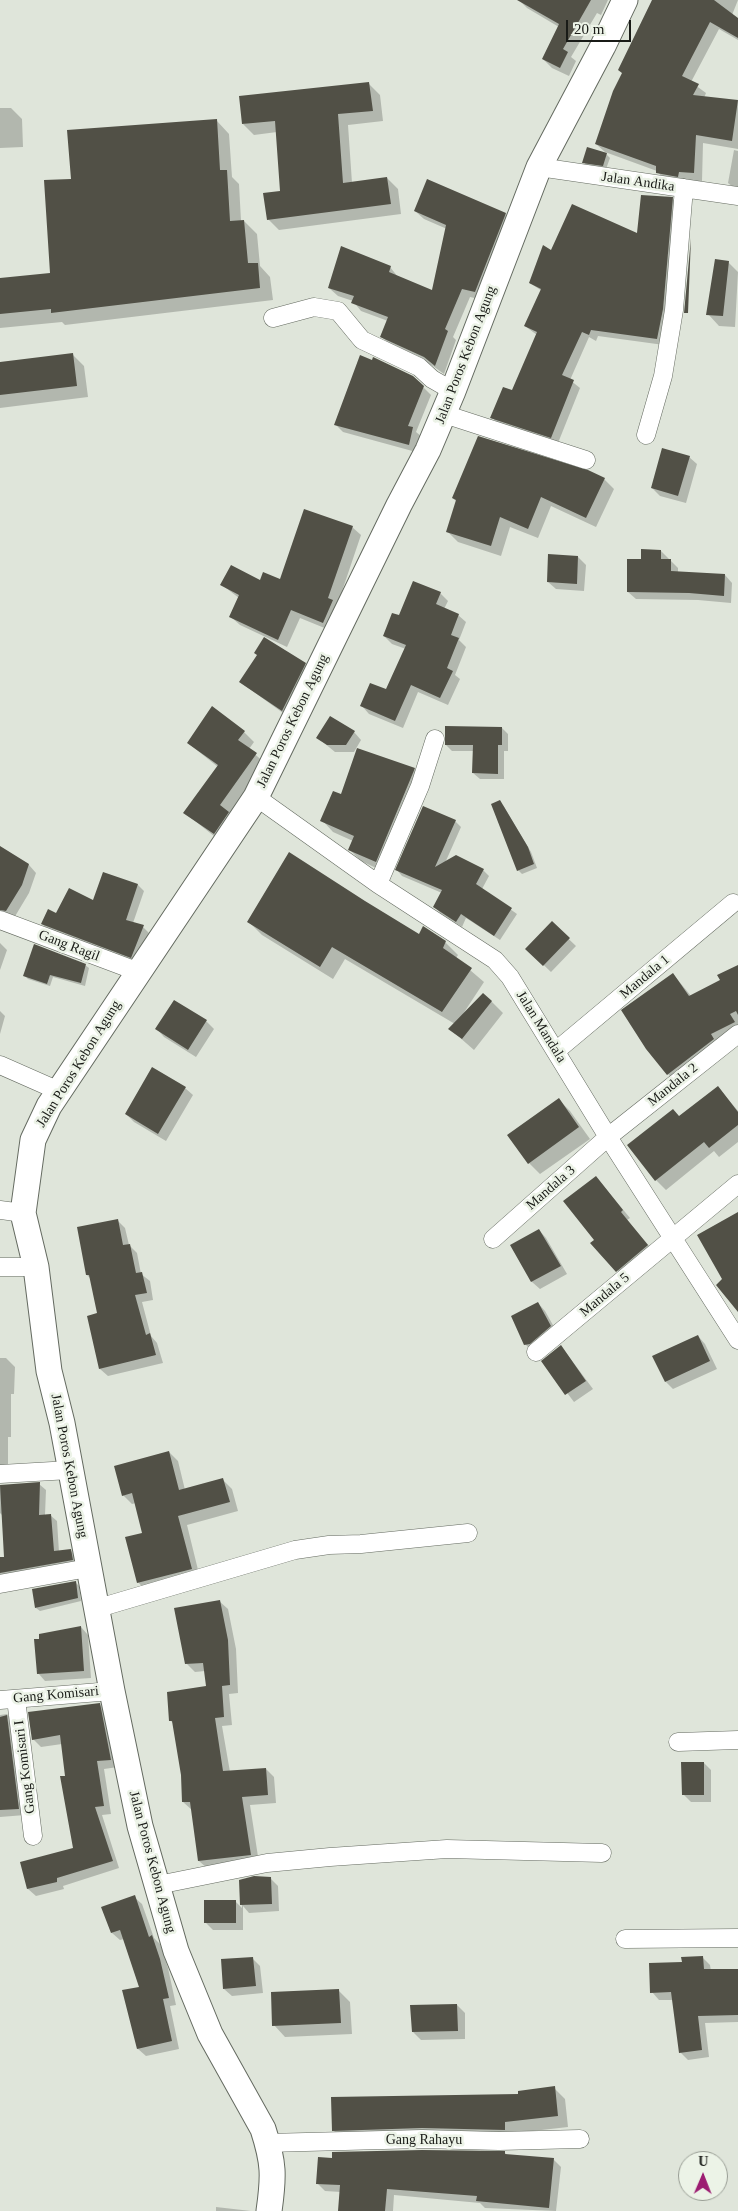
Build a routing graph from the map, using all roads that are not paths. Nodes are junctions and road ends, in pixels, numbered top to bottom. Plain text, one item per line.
1 (625, 0) edge
2 (539, 167) junction
3 (684, 188) junction
4 (738, 196) edge
5 (273, 318) dead end
6 (453, 391) junction
7 (444, 414) junction
8 (646, 435) dead end
9 (586, 460) dead end
10 (435, 739) dead end
11 (256, 797) junction
12 (378, 884) junction
13 (733, 904) dead end
14 (0, 920) edge
15 (139, 972) junction
16 (738, 1034) edge
17 (556, 1050) junction
18 (0, 1065) edge
19 (59, 1091) junction
20 (608, 1137) junction
21 (738, 1184) edge
22 (12, 1211) edge
23 (674, 1237) junction
24 (493, 1239) dead end
25 (0, 1267) edge
26 (36, 1267) junction
27 (738, 1340) edge
28 (536, 1352) dead end
29 (70, 1470) junction
30 (0, 1474) edge
31 (468, 1533) dead end
32 (88, 1568) junction
33 (0, 1584) edge
34 (95, 1609) junction
35 (112, 1691) junction
36 (8, 1699) edge
37 (738, 1740) edge
38 (678, 1742) dead end
39 (33, 1836) dead end
40 (602, 1853) dead end
41 (158, 1885) junction
42 (738, 1938) edge
43 (625, 1939) dead end
44 (580, 2139) dead end
45 (268, 2143) junction
46 (269, 2211) edge

1 - 2 main road, Jalan Poros Kebon Agung
2 - 3 street, Jalan Andika
2 - 6 main road, Jalan Poros Kebon Agung
3 - 4 street, Jalan Andika
3 - 8 street
5 - 6 street
6 - 7 main road, Jalan Poros Kebon Agung
7 - 9 street
7 - 11 main road, Jalan Poros Kebon Agung
10 - 12 street
11 - 12 street, Jalan Mandala
11 - 15 main road, Jalan Poros Kebon Agung
12 - 17 street, Jalan Mandala
13 - 17 street, Mandala 1
14 - 15 street, Gang Ragil
15 - 19 main road, Jalan Poros Kebon Agung
16 - 20 street, Mandala 2
17 - 20 street, Jalan Mandala
18 - 19 street
19 - 22 main road, Jalan Poros Kebon Agung
20 - 23 street, Jalan Mandala
20 - 24 street, Mandala 3
21 - 23 street, Mandala 5
22 - 26 main road, Jalan Poros Kebon Agung
23 - 27 street, Jalan Mandala
23 - 28 street, Mandala 5
25 - 26 street
26 - 29 main road, Jalan Poros Kebon Agung
29 - 30 street
29 - 32 main road, Jalan Poros Kebon Agung
31 - 34 street
32 - 33 street
32 - 34 main road, Jalan Poros Kebon Agung
34 - 35 main road, Jalan Poros Kebon Agung
35 - 36 street, Gang Komisari
35 - 41 main road, Jalan Poros Kebon Agung
36 - 39 street, Gang Komisari I
37 - 38 street
40 - 41 street
41 - 45 main road, Jalan Poros Kebon Agung
42 - 43 street
44 - 45 street, Gang Rahayu
45 - 46 main road, Jalan Poros Kebon Agung

